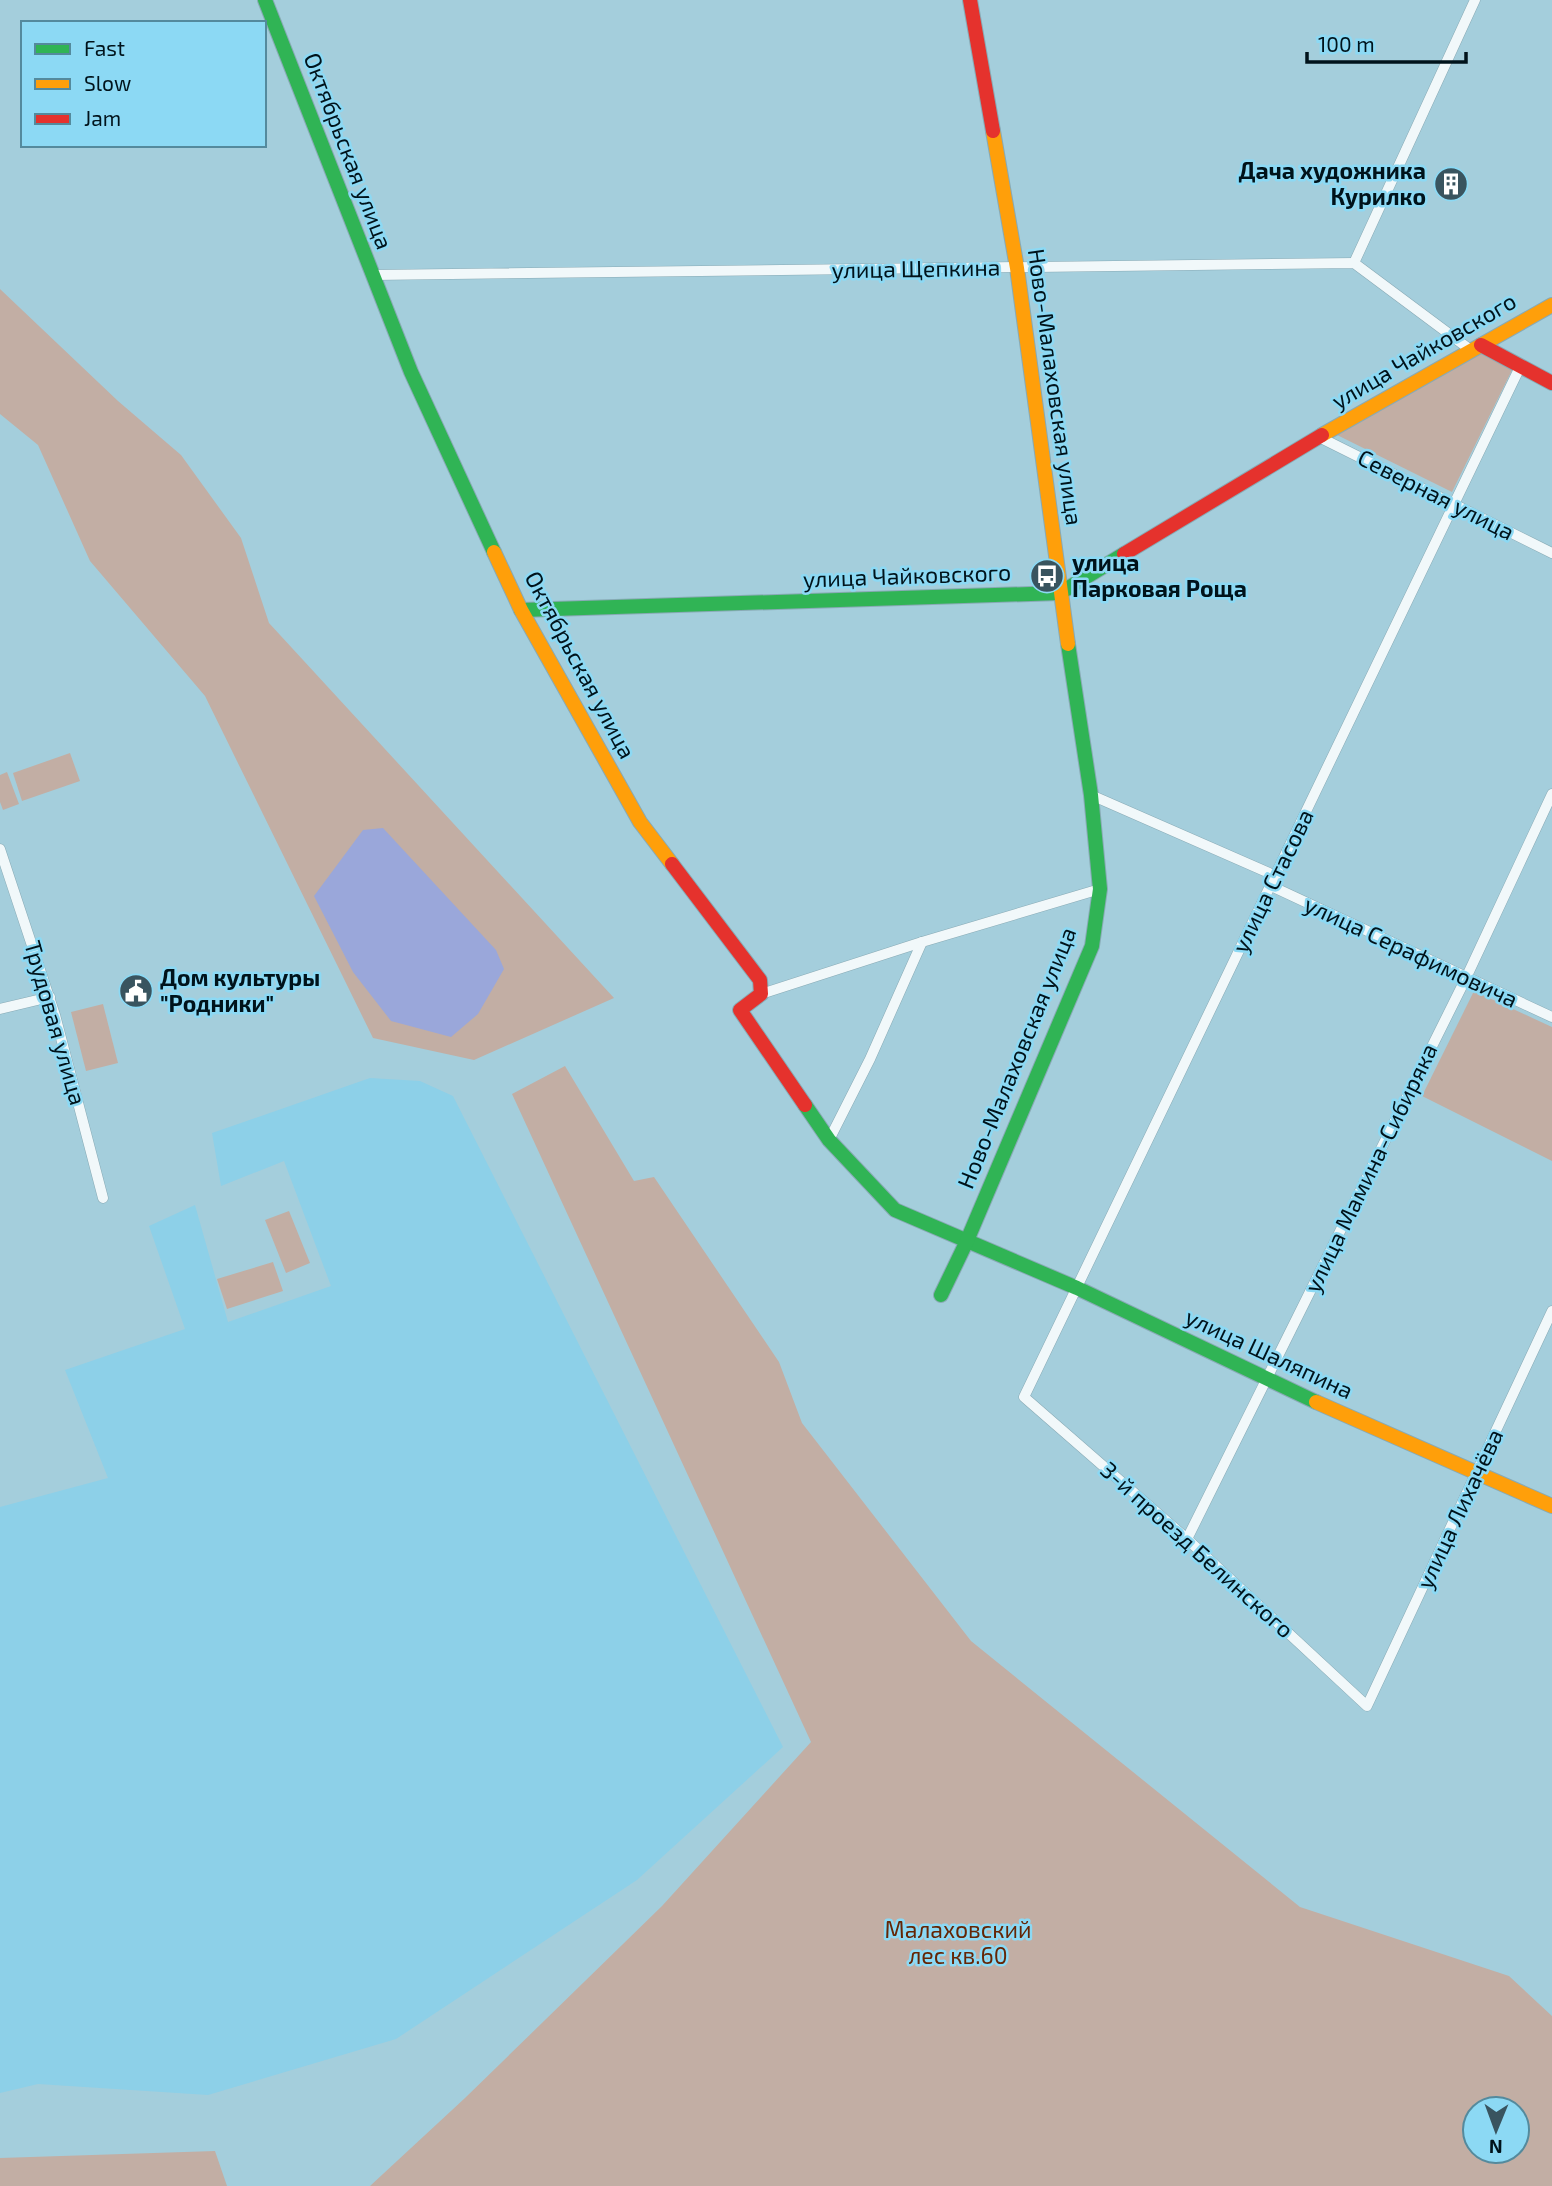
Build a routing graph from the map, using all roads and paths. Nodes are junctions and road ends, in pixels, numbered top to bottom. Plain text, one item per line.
1 (265, 0) edge
2 (970, 0) edge
3 (1475, 0) edge
4 (1353, 263) junction
5 (1017, 268) junction
6 (373, 275) junction
7 (1552, 305) edge
8 (1476, 348) junction
9 (1521, 365) junction
10 (1552, 383) edge
11 (1319, 437) junction
12 (1454, 503) junction
13 (1552, 553) edge
14 (1060, 593) junction
15 (521, 610) junction
16 (1552, 794) edge
17 (1091, 795) junction
18 (0, 849) edge
19 (1273, 881) junction
20 (1100, 889) junction
21 (922, 942) junction
22 (1466, 978) junction
23 (761, 994) junction
24 (50, 997) junction
25 (0, 1009) edge
26 (1552, 1017) edge
27 (829, 1140) junction
28 (103, 1198) dead end
29 (966, 1242) junction
30 (1077, 1288) junction
31 (941, 1294) dead end
32 (1552, 1311) edge
33 (1266, 1380) junction
34 (1024, 1397) joint
35 (1478, 1472) junction
36 (1552, 1506) edge
37 (1187, 1539) junction
38 (1367, 1706) joint

1 - 6 street, Октябрьская улица
2 - 5 street, Ново-Малаховская улица
3 - 4 street
4 - 5 street, улица Щепкина
4 - 8 street
5 - 6 street, улица Щепкина
5 - 14 street, Ново-Малаховская улица
6 - 15 street, Октябрьская улица
7 - 8 street, улица Чайковского
8 - 9 street
8 - 11 street, улица Чайковского
9 - 10 street
9 - 12 street, улица Стасова
11 - 12 street, Северная улица
11 - 14 street, улица Чайковского
12 - 13 street, Северная улица
12 - 19 street, улица Стасова
14 - 15 street, улица Чайковского
14 - 17 street, Ново-Малаховская улица
15 - 23 street, Октябрьская улица
16 - 22 street, улица Мамина-Сибиряка
17 - 19 street, улица Серафимовича
17 - 20 street, Ново-Малаховская улица
18 - 24 street, Трудовая улица
19 - 22 street, улица Серафимовича
19 - 30 street, улица Стасова
20 - 21 street
20 - 29 street, Ново-Малаховская улица
21 - 23 street
21 - 27 street
22 - 26 street, улица Серафимовича
22 - 33 street, улица Мамина-Сибиряка
23 - 27 street
24 - 25 street
24 - 28 street, Трудовая улица
27 - 29 street
29 - 30 street, улица Шаляпина
29 - 31 street, Ново-Малаховская улица
30 - 33 street, улица Шаляпина
30 - 34 street, улица Стасова
32 - 35 street, улица Лихачёва
33 - 35 street, улица Шаляпина
33 - 37 street, улица Мамина-Сибиряка
34 - 37 street, 3-й проезд Белинского
35 - 36 street, улица Шаляпина
35 - 38 street, улица Лихачёва
37 - 38 street, 3-й проезд Белинского

